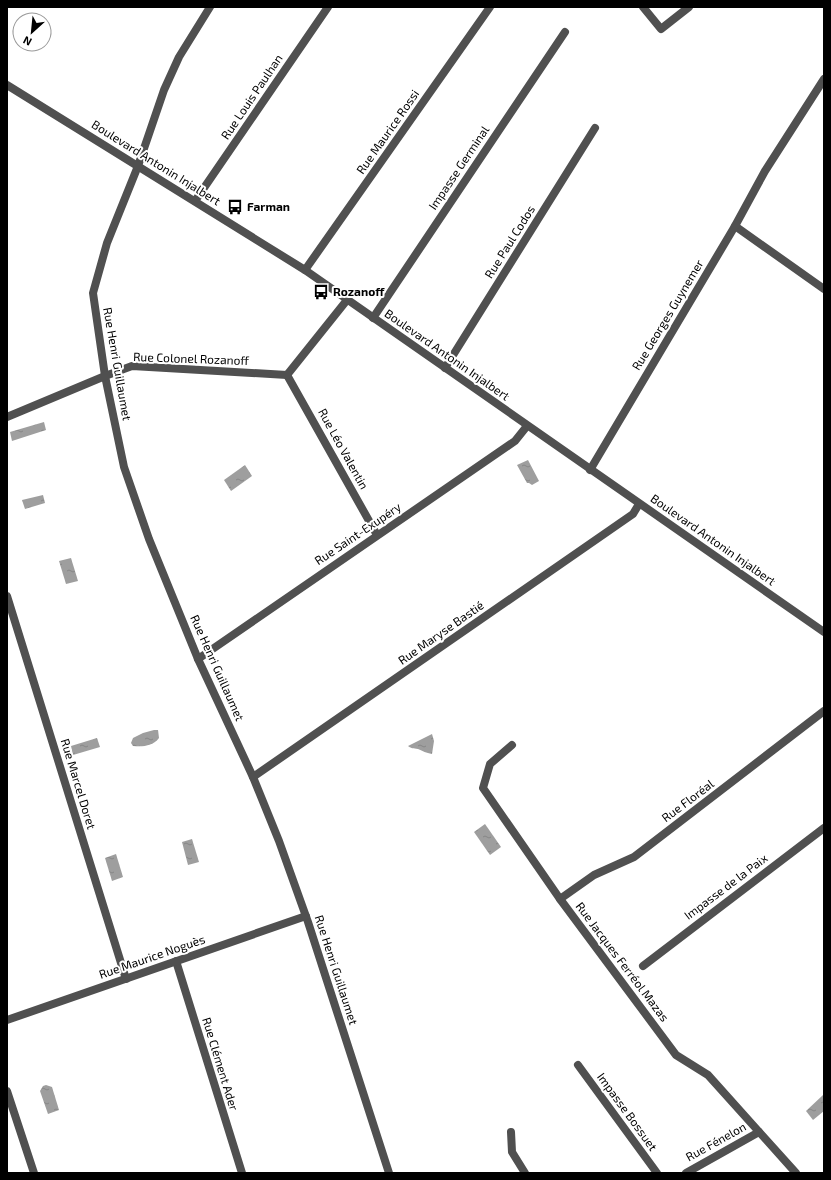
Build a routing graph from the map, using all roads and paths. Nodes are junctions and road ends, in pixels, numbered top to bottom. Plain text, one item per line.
1 (210, 7) edge
2 (328, 7) edge
3 (490, 7) edge
4 (643, 7) edge
5 (689, 7) edge
6 (564, 32) dead end
7 (824, 79) edge
8 (7, 85) edge
9 (595, 128) dead end
10 (138, 166) junction
11 (195, 201) junction
12 (735, 226) junction
13 (306, 270) junction
14 (824, 289) edge
15 (347, 300) junction
16 (373, 318) junction
17 (445, 368) junction
18 (287, 375) junction
19 (105, 376) junction
20 (7, 416) edge
21 (527, 426) junction
22 (590, 470) junction
23 (639, 504) junction
24 (377, 535) junction
25 (7, 596) edge
26 (824, 632) edge
27 (198, 659) junction
28 (824, 712) edge
29 (512, 745) dead end
30 (253, 777) junction
31 (824, 828) edge
32 (560, 899) junction
33 (306, 916) junction
34 (176, 961) junction
35 (643, 966) dead end
36 (126, 979) junction
37 (7, 1020) edge
38 (578, 1065) dead end
39 (7, 1091) edge
40 (511, 1132) dead end
41 (759, 1132) junction
42 (34, 1173) edge
43 (242, 1173) edge
44 (389, 1173) edge
45 (525, 1173) edge
46 (656, 1173) edge
47 (686, 1173) edge
48 (796, 1173) edge

1 - 10 street, Rue Henri Guillaumet
2 - 11 street, Rue Louis Paulhan
3 - 13 street, Rue Maurice Rossi
4 - 5 street
6 - 16 street, Impasse Germinal
7 - 12 street, Rue Georges Guynemer
8 - 10 street, Boulevard Antonin Injalbert
9 - 17 street, Rue Paul Codos
10 - 11 street, Boulevard Antonin Injalbert
10 - 19 street, Rue Henri Guillaumet
11 - 13 street, Boulevard Antonin Injalbert
12 - 14 street
12 - 22 street, Rue Georges Guynemer
13 - 15 street, Boulevard Antonin Injalbert
15 - 16 street, Boulevard Antonin Injalbert
15 - 18 street
16 - 17 street, Boulevard Antonin Injalbert
17 - 21 street, Boulevard Antonin Injalbert
18 - 19 street, Rue Colonel Rozanoff
18 - 24 street, Rue Léo Valentin
19 - 20 street, Rue Colonel Rozanoff
19 - 27 street, Rue Henri Guillaumet
21 - 22 street, Boulevard Antonin Injalbert
21 - 24 street, Rue Saint-Exupéry
22 - 23 street, Boulevard Antonin Injalbert
23 - 26 street, Boulevard Antonin Injalbert
23 - 30 street, Rue Maryse Bastié
24 - 27 street, Rue Saint-Exupéry
25 - 36 street, Rue Marcel Doret
27 - 30 street, Rue Henri Guillaumet
28 - 32 street, Rue Floréal
29 - 32 street, Rue Jacques Ferréol Mazas
30 - 33 street, Rue Henri Guillaumet
31 - 35 street, Impasse de la Paix
32 - 41 street, Rue Jacques Ferréol Mazas
33 - 34 street, Rue Maurice Noguès
33 - 44 street, Rue Henri Guillaumet
34 - 36 street, Rue Maurice Noguès
34 - 43 street, Rue Clément Ader
36 - 37 street, Rue Maurice Noguès
38 - 46 street, Impasse Bossuet
39 - 42 street
40 - 45 street
41 - 47 street, Rue Fénelon
41 - 48 street, Rue Jacques Ferréol Mazas

